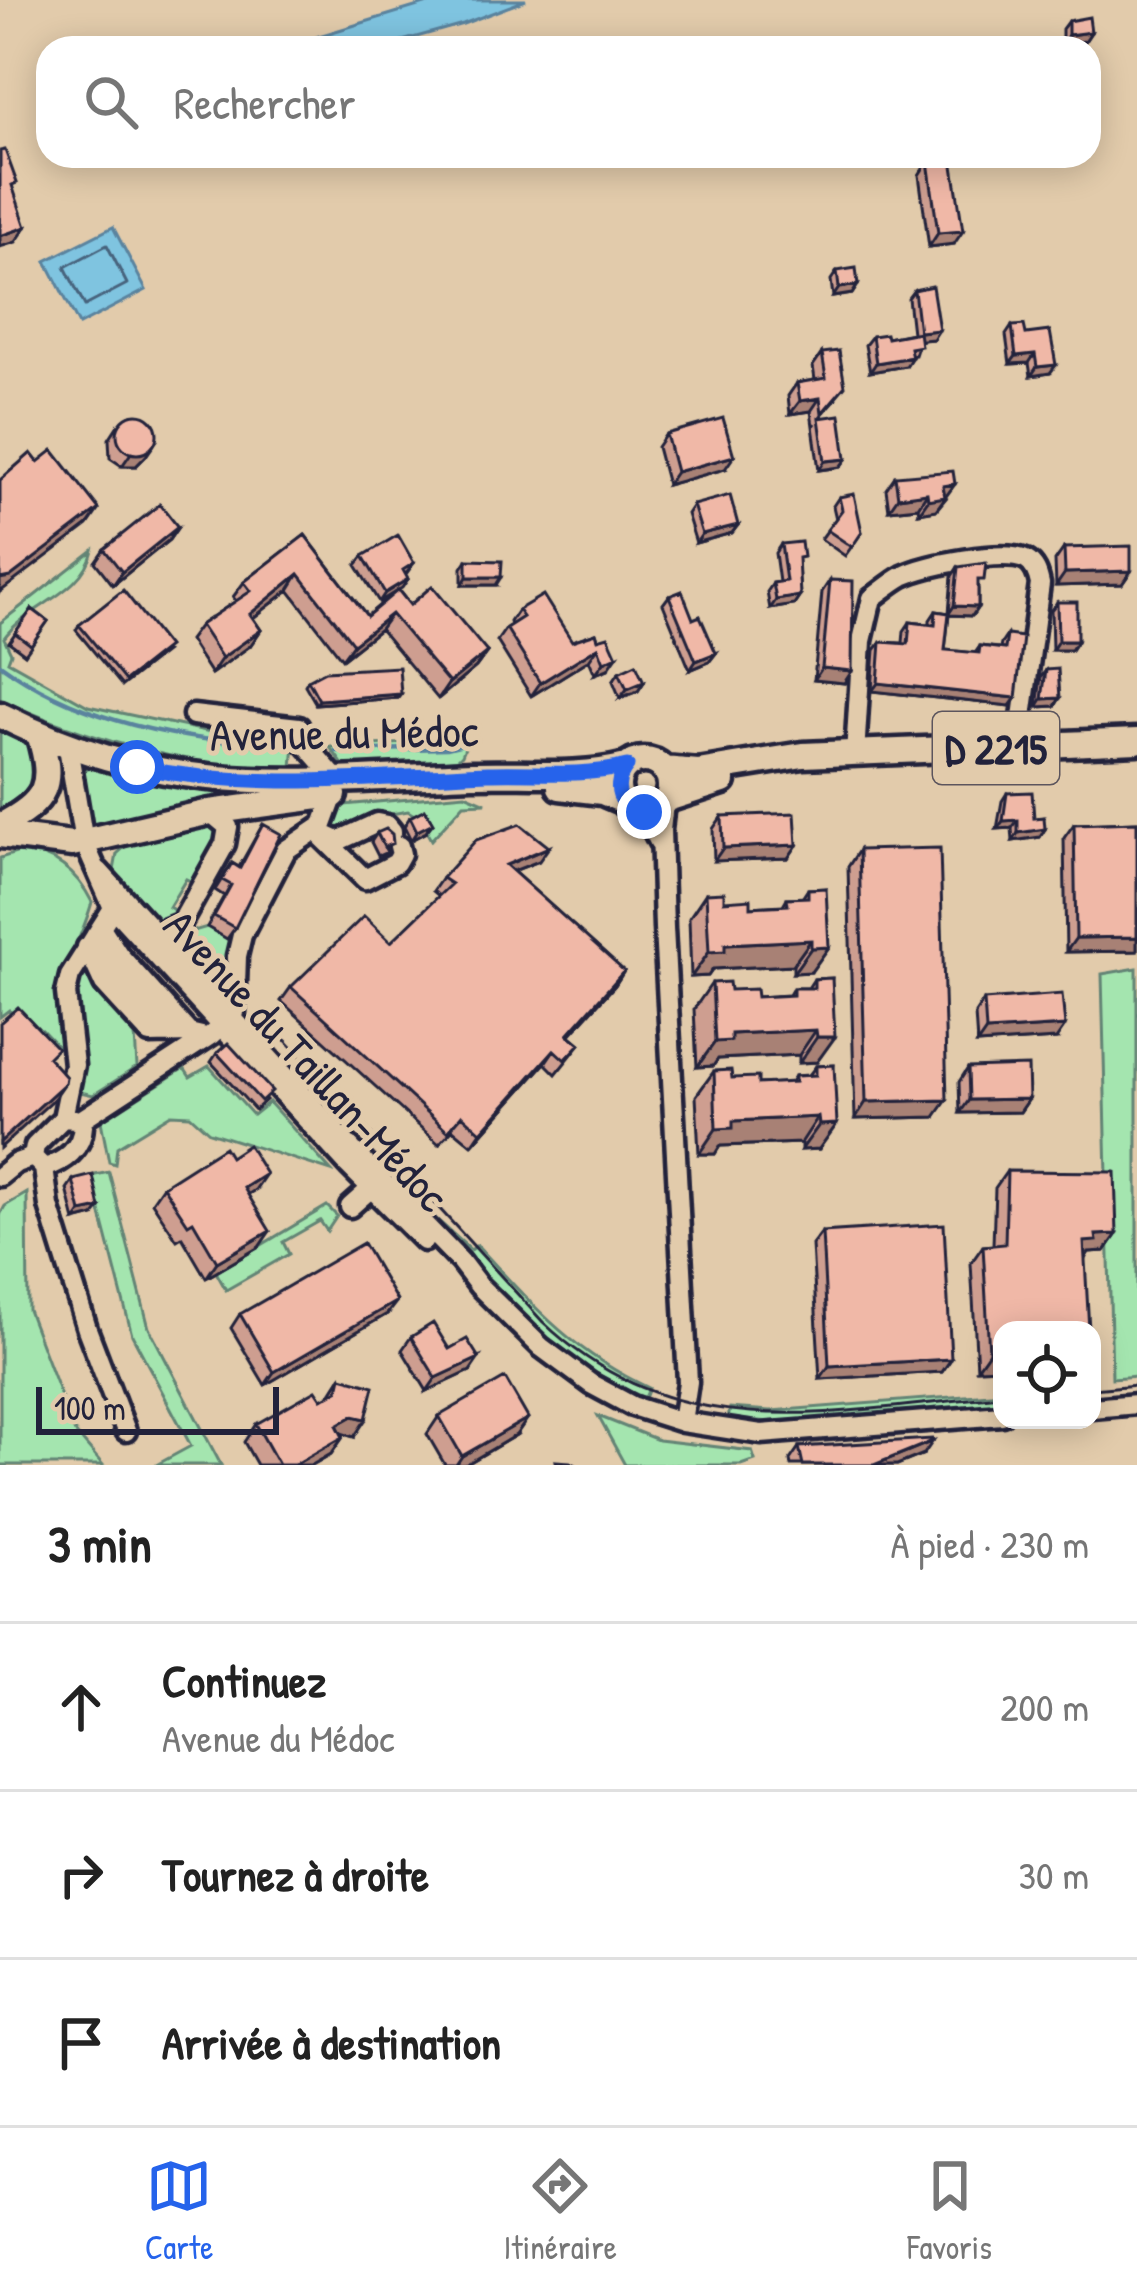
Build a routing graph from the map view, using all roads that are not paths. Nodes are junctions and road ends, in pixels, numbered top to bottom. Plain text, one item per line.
1 (193, 715) dead end
2 (2, 716) edge
3 (39, 734) junction
4 (1137, 740) edge
5 (303, 741) junction
6 (68, 746) junction
7 (1018, 747) junction
8 (854, 755) junction
9 (627, 766) junction
10 (664, 769) junction
11 (298, 782) junction
12 (336, 788) junction
13 (649, 803) junction
14 (210, 812) junction
15 (0, 826) edge
16 (316, 831) junction
17 (0, 836) edge
18 (84, 842) junction
19 (225, 844) junction
20 (245, 854) edge
21 (99, 872) junction
22 (196, 899) junction
23 (113, 908) junction
24 (216, 909) edge
25 (157, 933) junction
26 (94, 937) junction
27 (204, 1030) junction
28 (58, 1119) junction
29 (39, 1162) junction
30 (0, 1177) edge
31 (375, 1185) junction
32 (350, 1207) dead end
33 (1137, 1404) edge
34 (1101, 1407) edge
35 (993, 1416) edge
36 (682, 1421) junction
37 (126, 1431) dead end

1 - 5 street
2 - 3 main road, Avenue du Médoc / D 2215
3 - 6 main road, Avenue du Médoc / D 2215
3 - 15 main road
4 - 7 main road, Avenue du Médoc / D 2215
5 - 11 street
5 - 12 street
6 - 11 main road, Avenue du Médoc / D 2215
6 - 18 street, Avenue du Taillan-Médoc
7 - 8 main road, Avenue du Médoc / D 2215
7 - 8 street
8 - 10 main road, Avenue du Médoc / D 2215
8 - 13 main road, Avenue du Médoc / D 2215
9 - 10 main road
9 - 12 main road, Avenue du Médoc / D 2215
9 - 13 main road
10 - 13 main road
11 - 12 main road, Avenue du Médoc / D 2215
12 - 13 main road, Avenue du Médoc / D 2215
12 - 14 main road, Avenue du Médoc / D 2215
12 - 16 street
13 - 36 street
14 - 18 main road, Avenue du Médoc / D 2215
14 - 19 street
16 - 16 street
16 - 27 street
17 - 18 main road, Avenue du Médoc / D 2215
18 - 21 street, Avenue du Taillan-Médoc
19 - 20 street
19 - 22 street
21 - 23 street, Avenue du Taillan-Médoc
21 - 25 street, Avenue du Taillan-Médoc
22 - 24 street
22 - 25 street
23 - 26 street
23 - 27 street, Avenue du Taillan-Médoc
25 - 27 street, Avenue du Taillan-Médoc
26 - 27 street
26 - 27 street
26 - 28 street
27 - 28 street
27 - 31 street, Avenue du Taillan-Médoc
28 - 29 street
28 - 29 street
29 - 30 street
29 - 37 street
31 - 32 street
31 - 36 street, Avenue du Taillan-Médoc
33 - 34 street
35 - 36 street, Avenue du Taillan-Médoc

